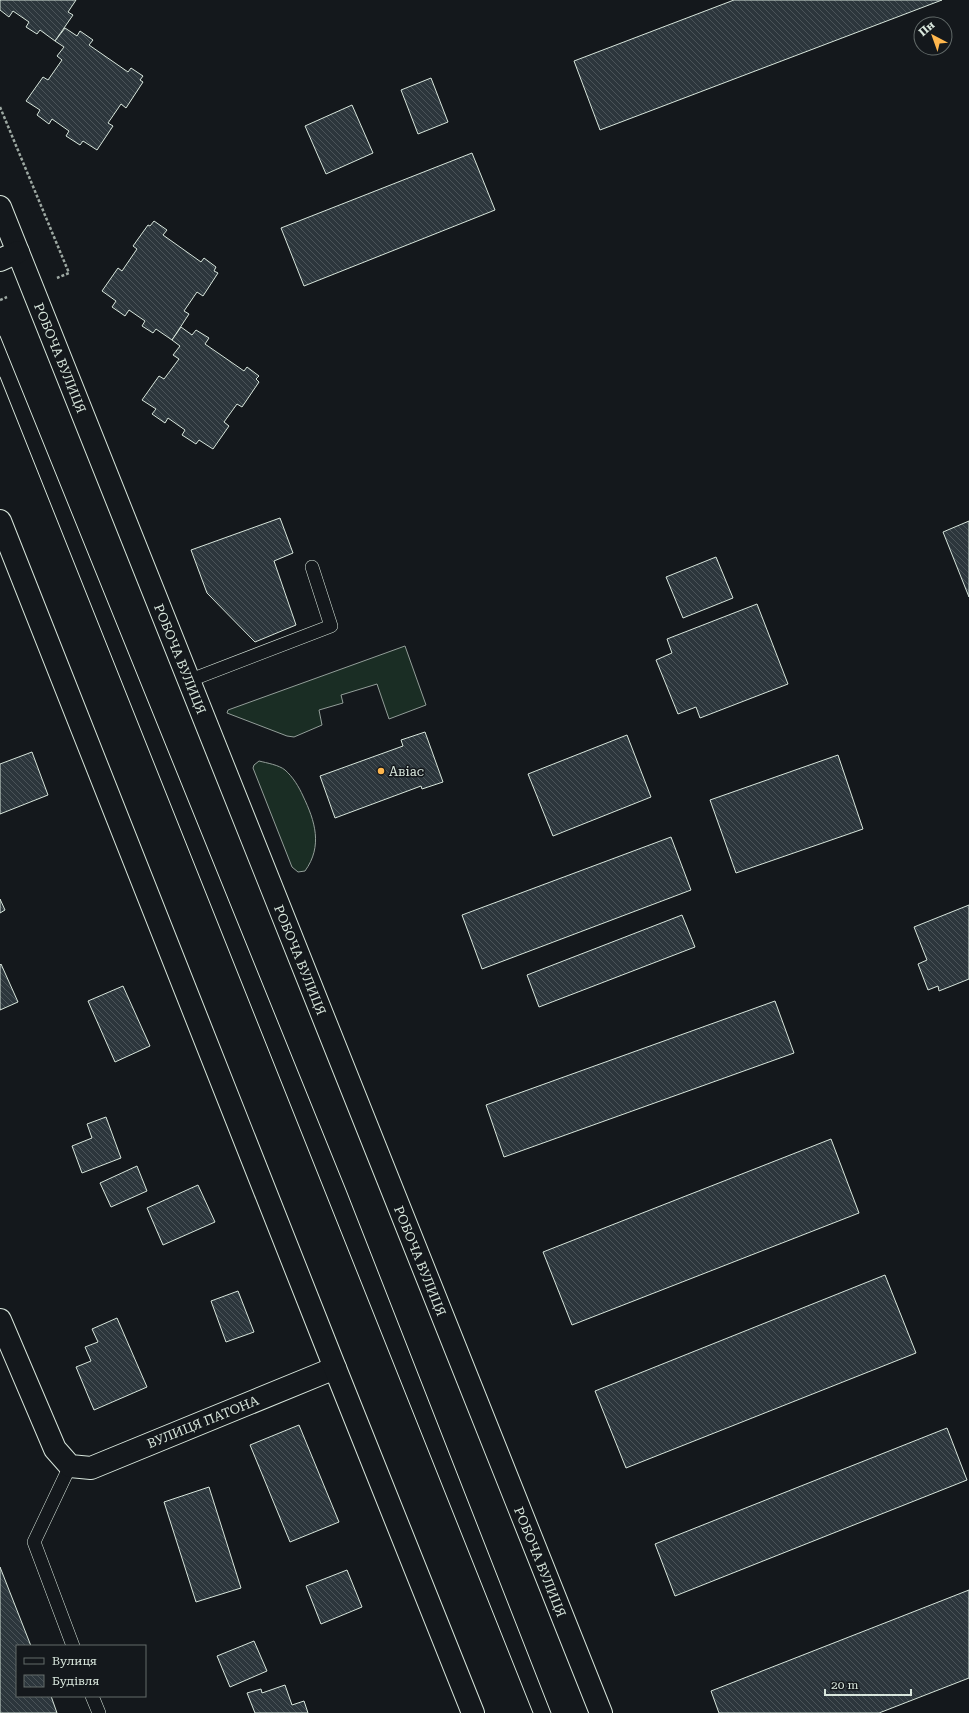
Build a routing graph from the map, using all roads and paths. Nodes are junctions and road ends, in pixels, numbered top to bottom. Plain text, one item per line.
1 (0, 107) edge
2 (0, 207) edge
3 (9, 256) edge
4 (69, 273) dead end
5 (0, 295) edge
6 (2, 299) dead end
7 (0, 521) edge
8 (312, 567) dead end
9 (188, 681) junction
10 (0, 1320) edge
11 (335, 1368) junction
12 (70, 1466) junction
13 (73, 1645) edge
14 (92, 1697) edge
15 (99, 1713) edge
16 (474, 1713) edge
17 (601, 1713) edge

1 - 4 path
2 - 3 main road, РОБОЧА ВУЛИЦЯ
3 - 9 main road, РОБОЧА ВУЛИЦЯ
5 - 6 path
7 - 11 main road
8 - 9 lane
9 - 17 main road, РОБОЧА ВУЛИЦЯ
10 - 12 main road
11 - 12 main road, ВУЛИЦЯ ПАТОНА
11 - 16 main road
12 - 13 lane
14 - 15 lane

